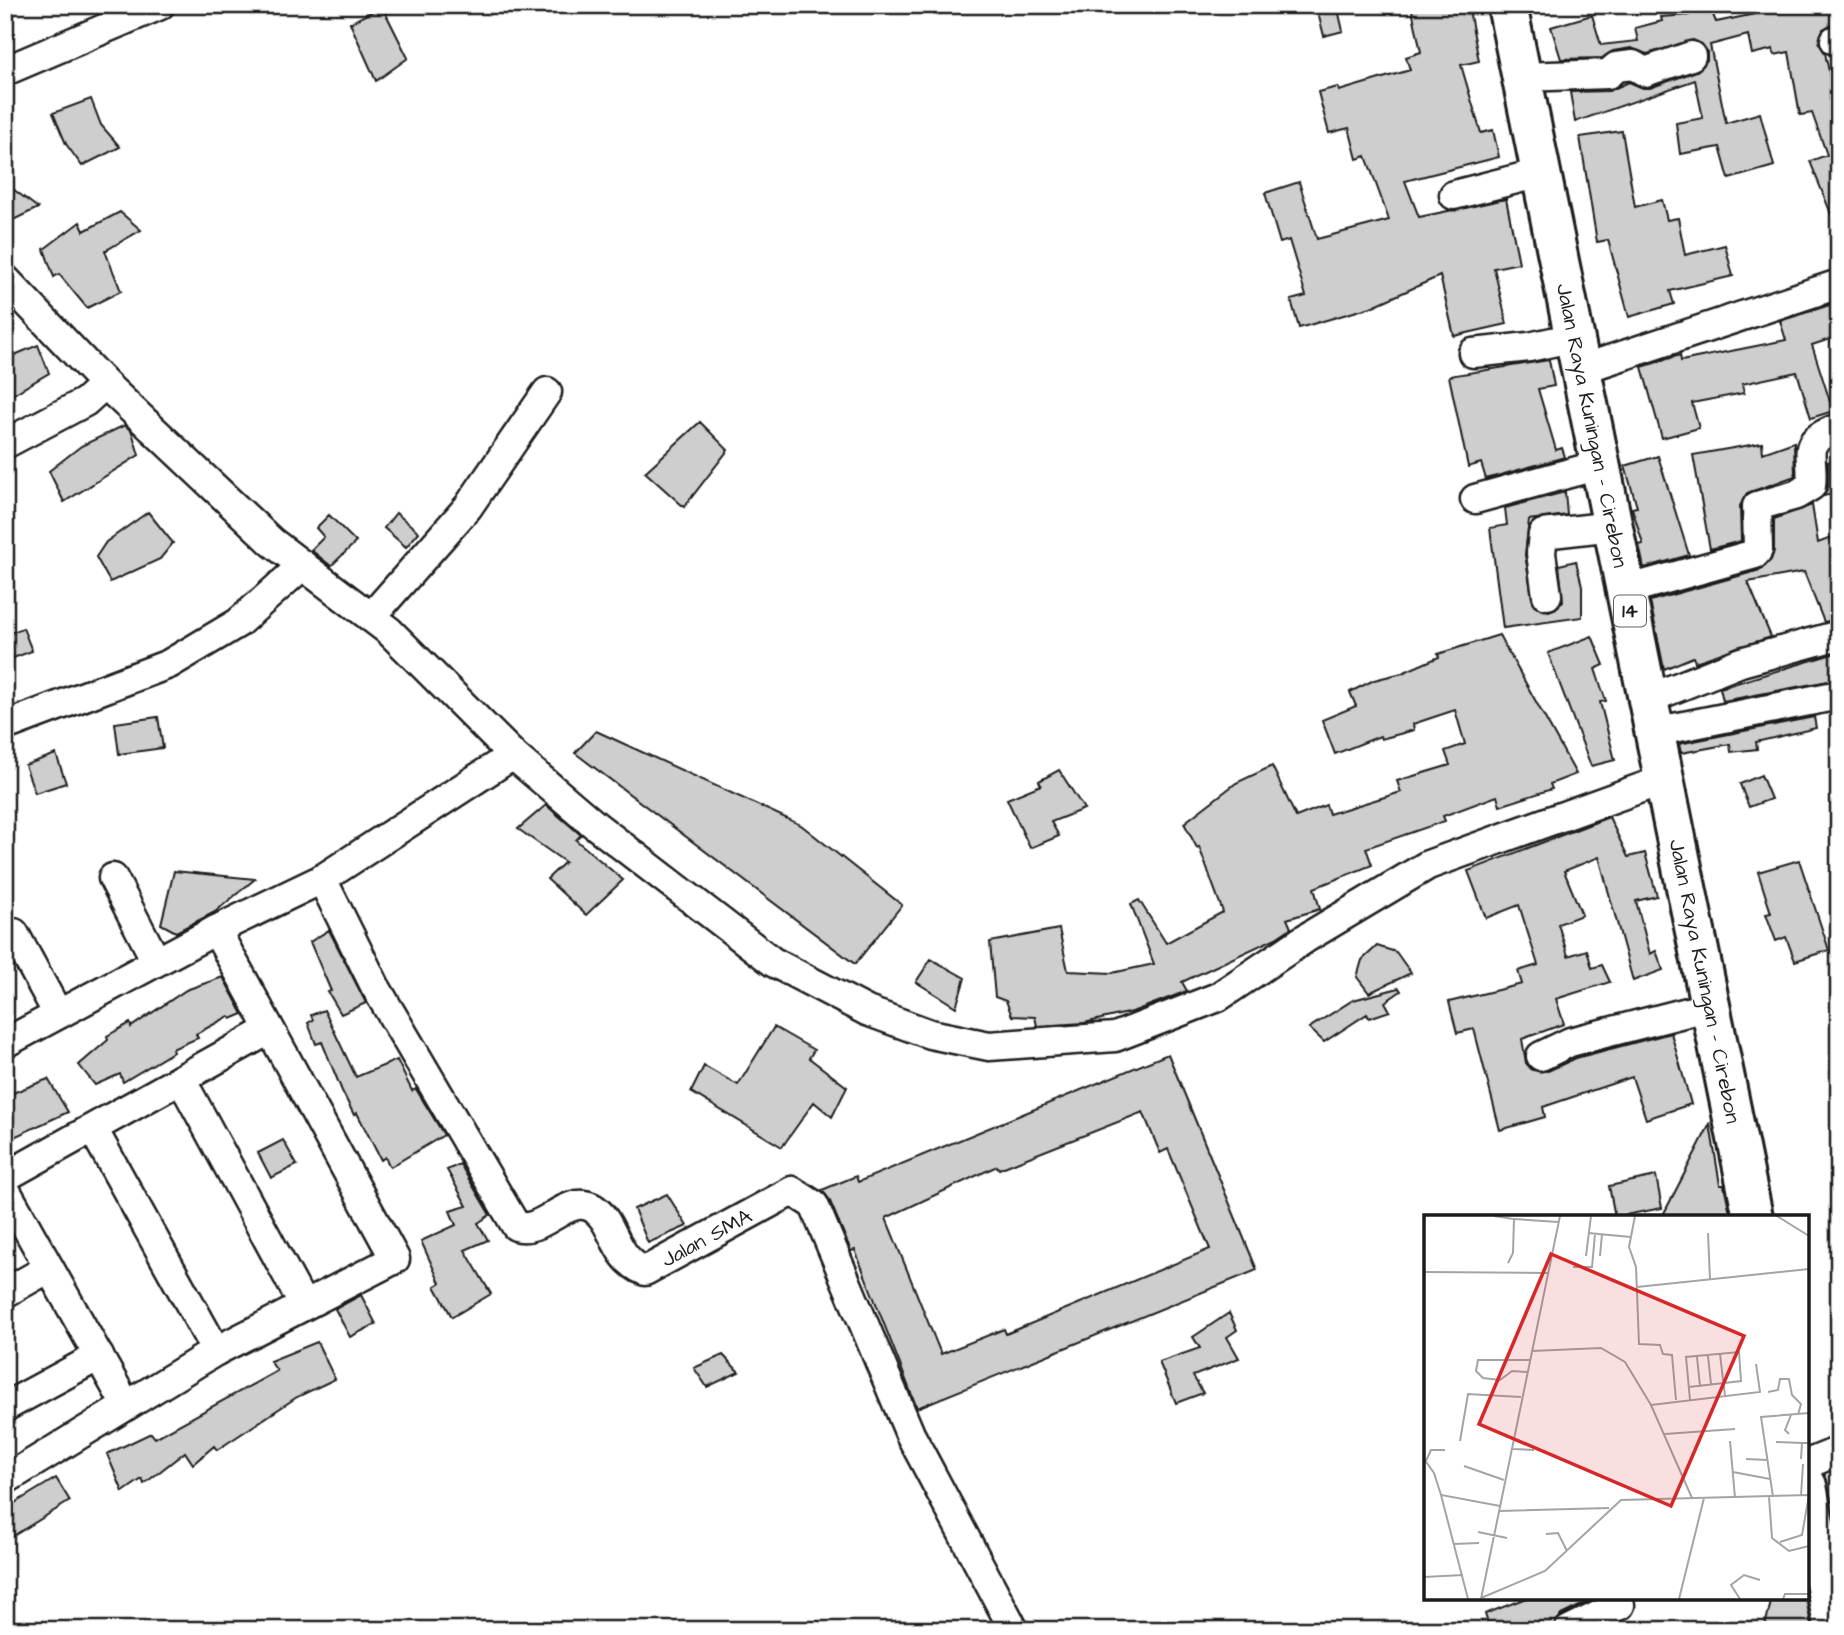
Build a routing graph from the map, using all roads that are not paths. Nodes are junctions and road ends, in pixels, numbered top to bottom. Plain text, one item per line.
1 (160, 5) edge
2 (1507, 5) edge
3 (1691, 56) dead end
4 (5, 71) edge
5 (1521, 77) junction
6 (1540, 173) junction
7 (1454, 195) dead end
8 (5, 279) edge
9 (1839, 284) edge
10 (1578, 353) junction
11 (1473, 354) dead end
12 (105, 384) junction
13 (547, 392) dead end
14 (1839, 428) edge
15 (5, 444) edge
16 (1599, 465) junction
17 (1475, 499) dead end
18 (1613, 526) junction
19 (303, 565) junction
20 (1626, 590) junction
21 (1547, 595) dead end
22 (371, 617) junction
23 (1839, 635) edge
24 (1839, 695) edge
25 (1651, 716) junction
26 (5, 726) edge
27 (513, 755) junction
28 (1662, 780) junction
29 (113, 878) dead end
30 (322, 878) junction
31 (216, 930) junction
32 (14, 933) dead end
33 (156, 961) junction
34 (1711, 1006) junction
35 (58, 1014) junction
36 (270, 1030) junction
37 (5, 1044) edge
38 (1541, 1056) dead end
39 (181, 1079) junction
40 (93, 1129) junction
41 (5, 1177) edge
42 (5, 1189) edge
43 (1753, 1215) edge
44 (49, 1268) junction
45 (5, 1293) edge
46 (303, 1304) junction
47 (216, 1351) junction
48 (99, 1356) junction
49 (126, 1405) junction
50 (5, 1407) edge
51 (1839, 1451) edge
52 (1809, 1463) edge
53 (5, 1480) edge
54 (1809, 1497) edge
55 (1620, 1605) dead end
56 (1014, 1630) edge
57 (1569, 1630) edge
58 (1834, 1630) edge

1 - 4 street
2 - 5 highway, Jalan Raya Kuningan - Cirebon / 14
3 - 5 street
5 - 6 highway, Jalan Raya Kuningan - Cirebon / 14
6 - 7 street
6 - 10 highway, Jalan Raya Kuningan - Cirebon / 14
8 - 12 street
9 - 10 street
10 - 11 street
10 - 16 highway, Jalan Raya Kuningan - Cirebon / 14
12 - 15 street
12 - 19 street
13 - 22 street
14 - 20 street
16 - 17 street
16 - 18 highway, Jalan Raya Kuningan - Cirebon / 14
18 - 20 highway, Jalan Raya Kuningan - Cirebon / 14
18 - 21 street
19 - 22 street
19 - 26 street
20 - 25 highway, Jalan Raya Kuningan - Cirebon / 14
22 - 27 street
23 - 25 street
24 - 25 street
25 - 28 highway, Jalan Raya Kuningan - Cirebon / 14
27 - 28 street
27 - 30 street
28 - 34 highway, Jalan Raya Kuningan - Cirebon / 14
29 - 33 street
30 - 31 street
30 - 56 street, Jalan SMA
31 - 33 street
31 - 36 street
32 - 35 street
33 - 35 street
34 - 38 street
34 - 43 highway, Jalan Raya Kuningan - Cirebon / 14
35 - 37 street
36 - 39 street
36 - 46 street
39 - 40 street
39 - 46 street
40 - 41 street
40 - 47 street
42 - 44 street
44 - 45 street
44 - 48 street
46 - 47 street
47 - 49 street
48 - 49 street
48 - 50 street
49 - 53 street
51 - 52 street
54 - 58 highway
55 - 57 street

